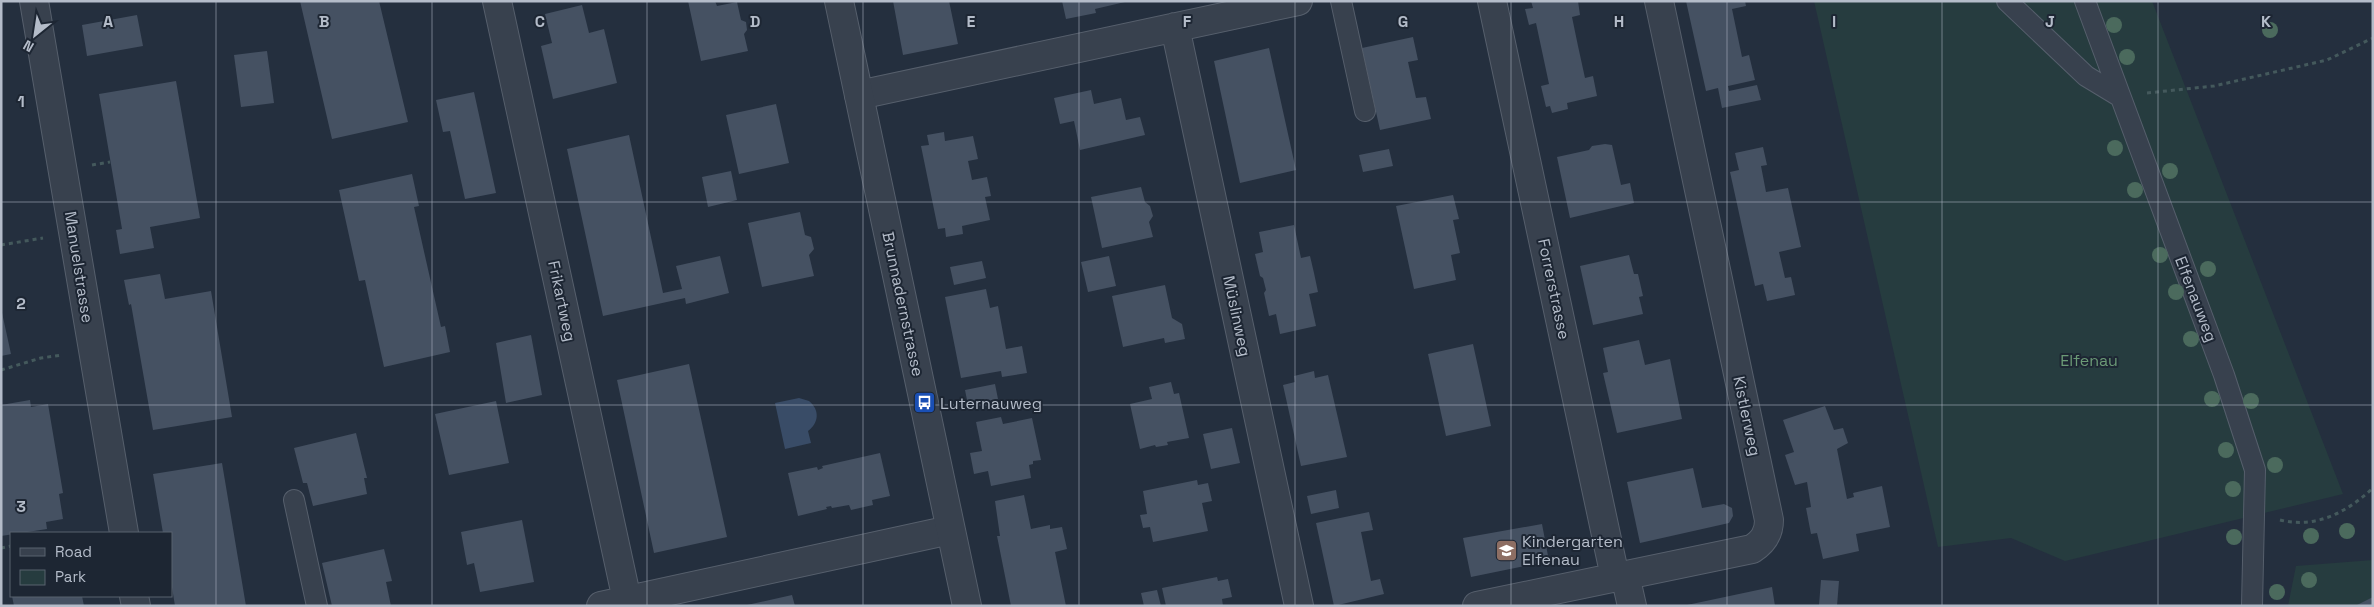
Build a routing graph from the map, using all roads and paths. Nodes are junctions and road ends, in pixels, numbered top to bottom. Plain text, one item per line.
1 (34, 1) edge
2 (497, 1) edge
3 (839, 1) edge
4 (1298, 1) edge
5 (1341, 1) edge
6 (1492, 1) edge
7 (1659, 1) edge
8 (2007, 1) edge
9 (2085, 1) edge
10 (1174, 27) junction
11 (2373, 38) edge
12 (2139, 94) dead end
13 (859, 95) junction
14 (2119, 96) junction
15 (1365, 111) dead end
16 (73, 233) junction
17 (1, 245) edge
18 (92, 350) junction
19 (1, 370) edge
20 (2373, 488) edge
21 (294, 500) dead end
22 (2255, 514) junction
23 (950, 530) junction
24 (124, 532) edge
25 (1620, 576) junction
26 (614, 603) edge
27 (317, 606) edge
28 (967, 606) edge
29 (1299, 606) edge
30 (1477, 606) edge
31 (1632, 606) edge
32 (2252, 606) edge

1 - 16 street, Manuelstrasse
2 - 26 street, Frikartweg
3 - 13 street, Brunnadernstrasse
4 - 10 street
5 - 15 lane
6 - 25 street, Forrerstrasse
7 - 25 street, Kistlerweg
8 - 14 lane
9 - 14 lane, Elfenauweg
10 - 13 street
10 - 29 street, Müslinweg
11 - 12 path
13 - 23 street, Brunnadernstrasse
14 - 22 lane, Elfenauweg
16 - 17 path
16 - 18 street, Manuelstrasse
18 - 19 path
18 - 24 street, Manuelstrasse
20 - 22 path
21 - 27 lane
22 - 32 lane, Elfenauweg
23 - 26 street
23 - 28 street, Brunnadernstrasse
25 - 30 street, Kistlerweg
25 - 31 street, Forrerstrasse

